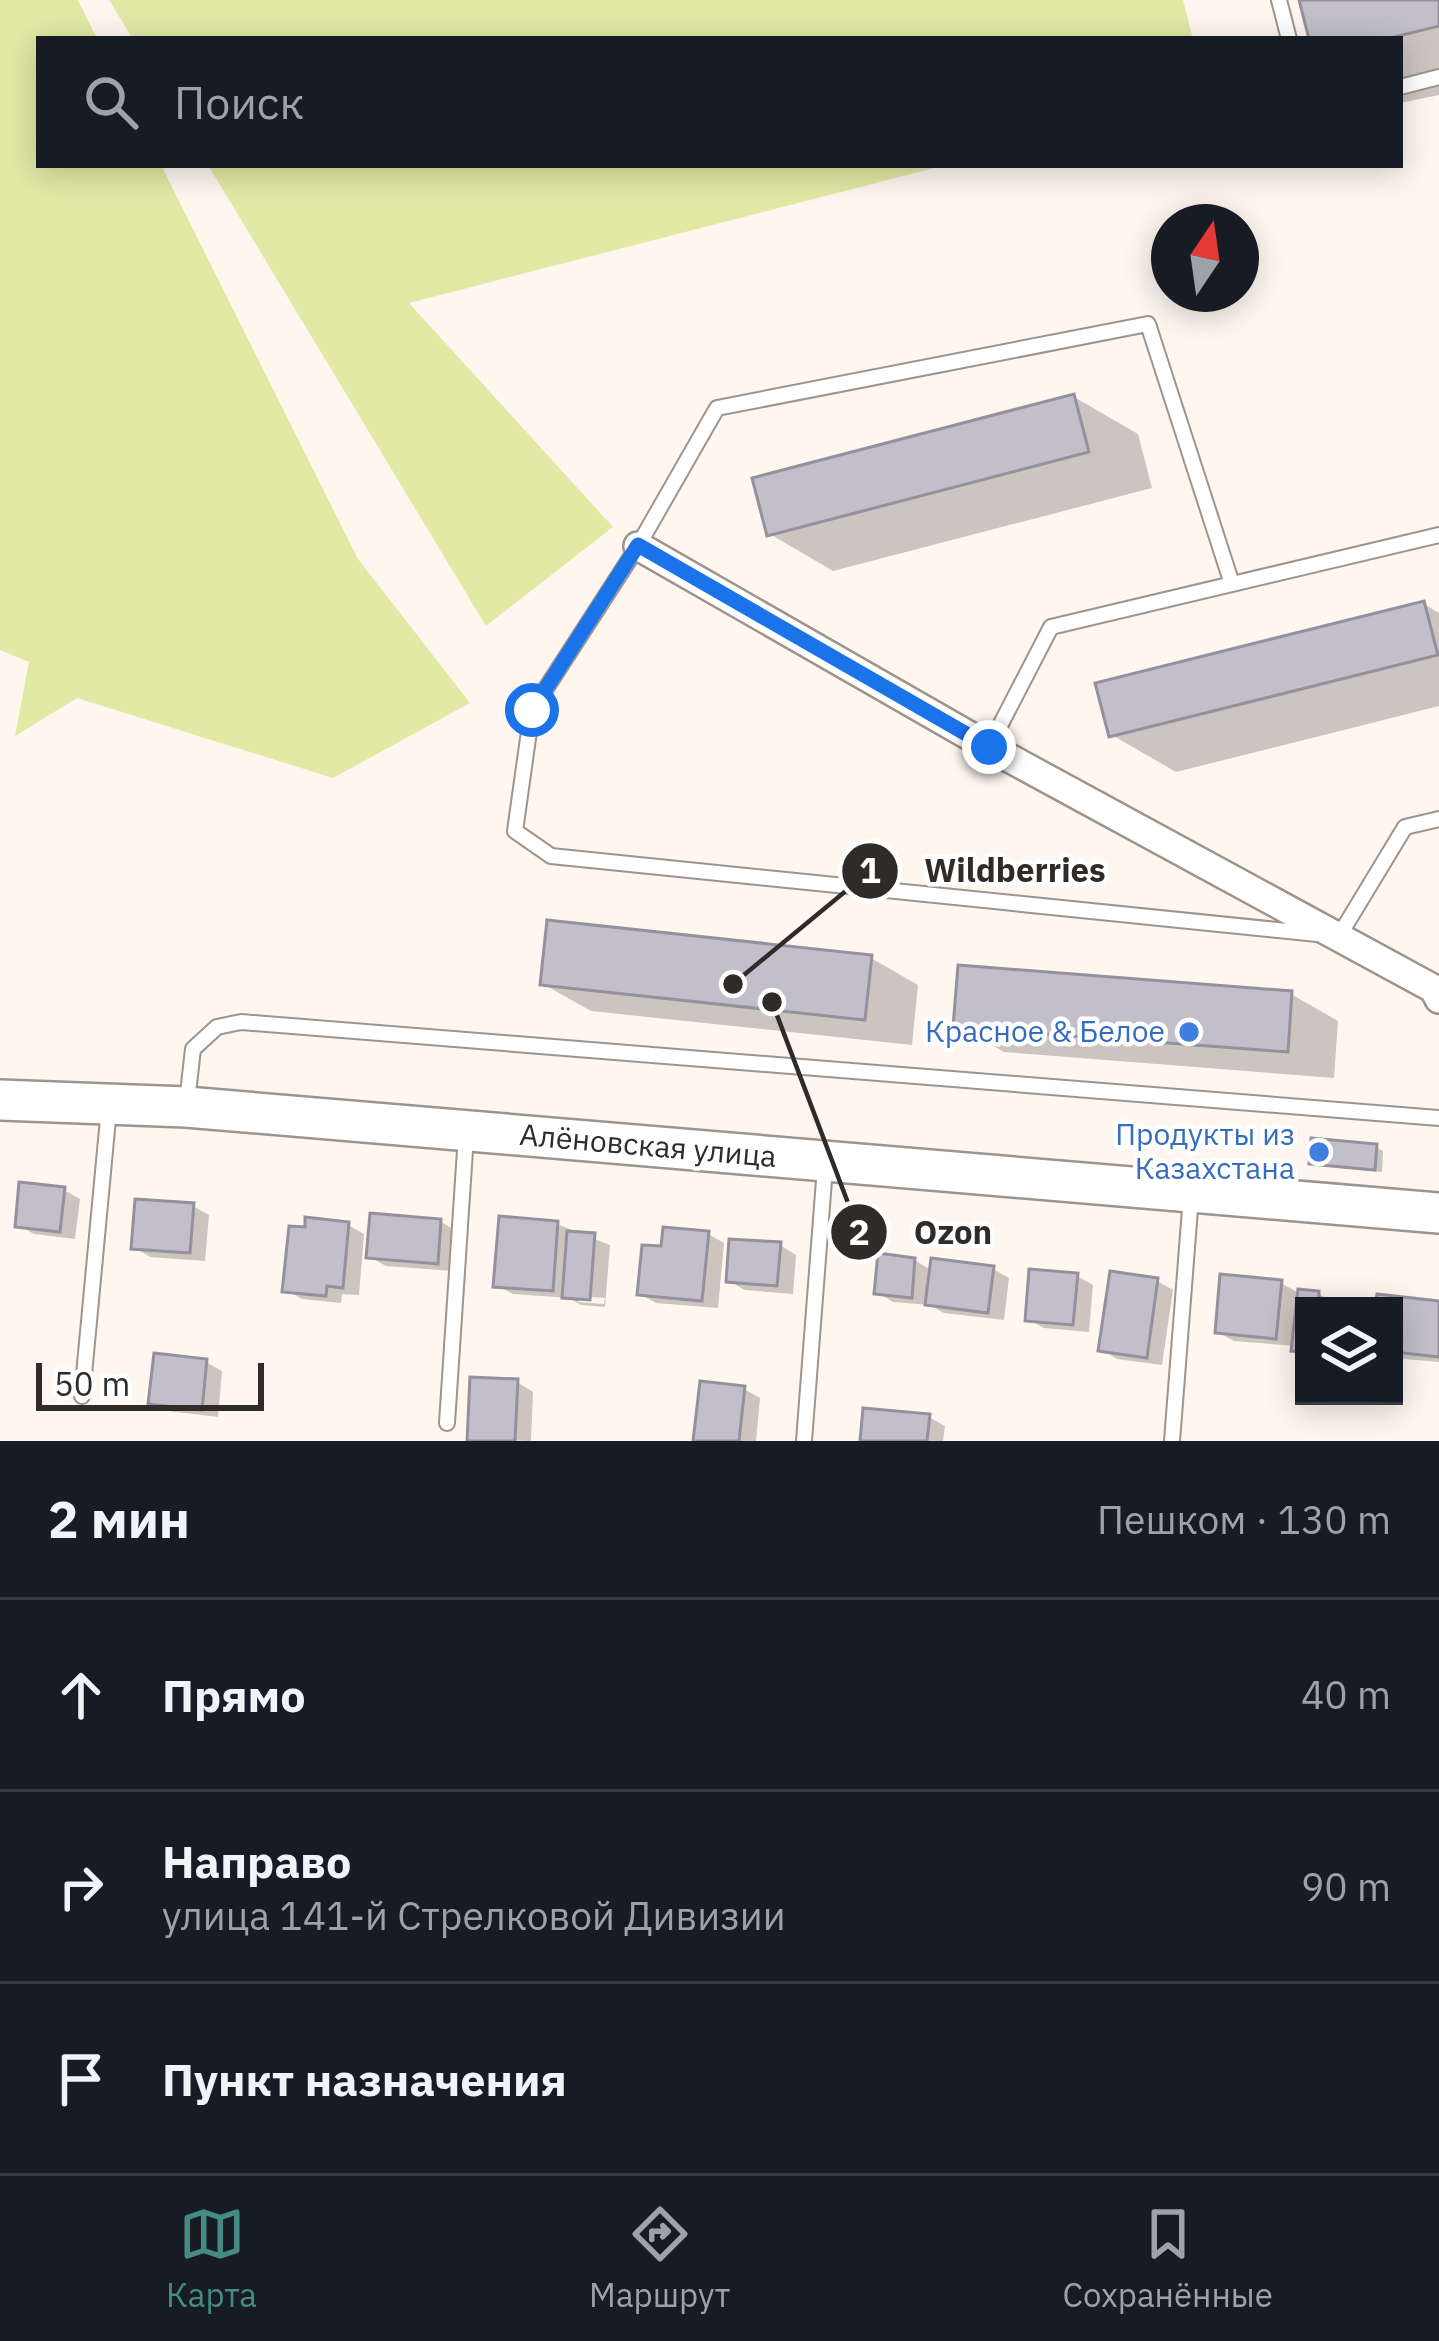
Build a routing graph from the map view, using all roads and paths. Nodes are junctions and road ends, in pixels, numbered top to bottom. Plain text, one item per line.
1 (1279, 0) edge
2 (1288, 36) edge
3 (1439, 77) edge
4 (1403, 86) edge
5 (1439, 535) edge
6 (638, 545) junction
7 (1232, 584) junction
8 (989, 747) junction
9 (1439, 819) edge
10 (1340, 936) junction
11 (1437, 992) edge
12 (0, 1100) edge
13 (110, 1103) junction
14 (187, 1107) junction
15 (1439, 1118) edge
16 (466, 1130) junction
17 (826, 1162) junction
18 (1192, 1191) junction
19 (1439, 1213) edge
20 (82, 1396) dead end
21 (447, 1423) dead end
22 (803, 1441) edge
23 (1172, 1441) edge

1 - 2 lane
3 - 4 lane
5 - 7 lane
6 - 7 lane
6 - 8 street
6 - 10 lane
7 - 8 lane
8 - 10 street
9 - 10 lane
10 - 11 street
12 - 13 street, Алёновская улица
13 - 14 street, Алёновская улица
13 - 20 lane
14 - 15 lane
14 - 16 street, Алёновская улица
16 - 17 street, Алёновская улица
16 - 21 lane
17 - 18 street, Алёновская улица
17 - 22 lane
18 - 19 street, Алёновская улица
18 - 23 lane

